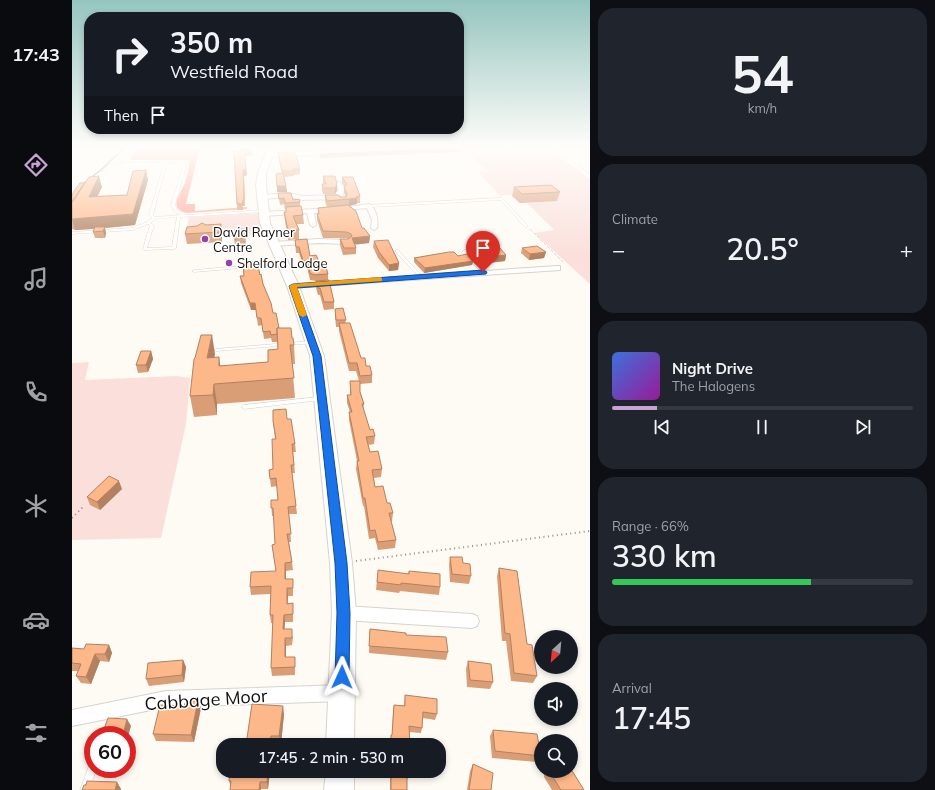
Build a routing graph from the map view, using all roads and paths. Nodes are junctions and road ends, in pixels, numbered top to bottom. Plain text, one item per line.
1 (338, 183) edge
2 (160, 184) edge
3 (180, 184) edge
4 (262, 184) edge
5 (262, 197) junction
6 (369, 206) junction
7 (310, 211) junction
8 (264, 212) junction
9 (179, 216) junction
10 (187, 216) junction
11 (154, 218) junction
12 (148, 224) junction
13 (313, 225) dead end
14 (526, 226) joint
15 (374, 228) dead end
16 (72, 233) edge
17 (347, 242) edge
18 (397, 251) dead end
19 (465, 251) dead end
20 (277, 252) junction
21 (558, 268) joint
22 (194, 271) dead end
23 (483, 272) junction
24 (420, 276) junction
25 (293, 286) junction
26 (312, 342) junction
27 (216, 350) dead end
28 (322, 399) junction
29 (244, 407) dead end
30 (83, 507) dead end
31 (72, 518) edge
32 (590, 531) edge
33 (341, 563) junction
34 (344, 613) junction
35 (472, 621) dead end
36 (342, 693) junction
37 (72, 718) edge
38 (340, 738) edge
39 (89, 778) edge
40 (340, 778) edge
41 (85, 790) edge
42 (339, 790) edge

1 - 5 street
2 - 11 lane
3 - 10 lane
4 - 5 main road
5 - 8 main road
6 - 7 street
6 - 14 lane
6 - 15 street
7 - 8 street
7 - 13 street
8 - 10 lane
8 - 20 main road
9 - 10 lane
9 - 11 lane
9 - 12 lane
11 - 12 lane
12 - 16 lane
14 - 21 path
17 - 20 street
18 - 24 lane
19 - 23 lane
20 - 22 lane
20 - 25 main road
21 - 23 street
23 - 24 street
24 - 25 street
25 - 26 main road
26 - 27 lane
26 - 28 main road
28 - 29 lane
28 - 33 main road
30 - 31 path
32 - 33 path
33 - 34 main road
34 - 35 street
34 - 36 main road
36 - 37 street, Cabbage Moor
36 - 38 main road
39 - 41 lane
40 - 42 main road

